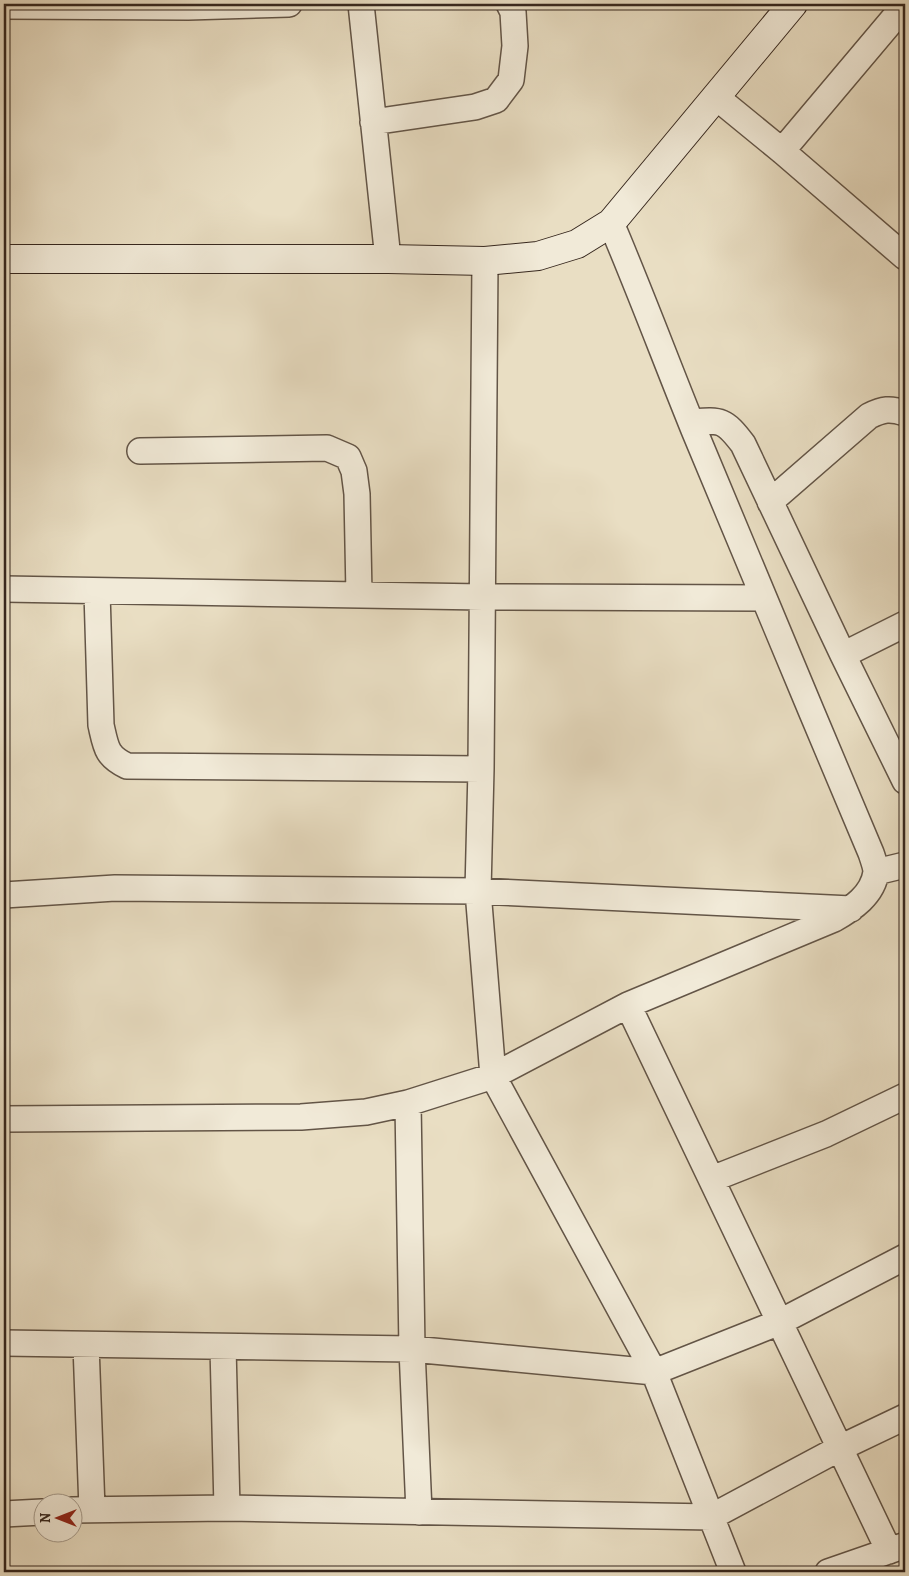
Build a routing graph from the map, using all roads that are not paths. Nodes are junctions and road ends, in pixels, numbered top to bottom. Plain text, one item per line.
1 (289, 4) edge
2 (361, 4) edge
3 (509, 4) edge
4 (793, 4) edge
5 (905, 5) edge
6 (4, 6) edge
7 (716, 97) junction
8 (373, 122) junction
9 (782, 151) junction
10 (611, 223) junction
11 (905, 257) edge
12 (4, 259) edge
13 (388, 259) junction
14 (485, 261) junction
15 (905, 412) edge
16 (691, 422) junction
17 (140, 451) dead end
18 (770, 502) junction
19 (4, 589) edge
20 (97, 592) junction
21 (358, 594) junction
22 (482, 597) junction
23 (763, 598) junction
24 (905, 624) edge
25 (843, 655) junction
26 (481, 769) junction
27 (905, 781) edge
28 (905, 864) edge
29 (876, 872) junction
30 (478, 891) junction
31 (4, 894) edge
32 (852, 909) junction
33 (628, 1004) junction
34 (493, 1076) junction
35 (905, 1096) edge
36 (408, 1102) junction
37 (4, 1119) edge
38 (712, 1179) junction
39 (905, 1257) edge
40 (780, 1322) junction
41 (4, 1343) edge
42 (86, 1344) junction
43 (223, 1346) junction
44 (412, 1349) junction
45 (654, 1372) junction
46 (905, 1417) edge
47 (840, 1448) junction
48 (227, 1508) junction
49 (82, 1510) edge
50 (419, 1512) junction
51 (32, 1513) edge
52 (4, 1514) edge
53 (711, 1517) junction
54 (897, 1548) edge
55 (733, 1572) edge
56 (828, 1572) edge

1 - 6 street
2 - 8 street
3 - 8 street
4 - 7 main road
5 - 9 street
7 - 9 street
7 - 10 main road
8 - 13 street
9 - 11 street
10 - 14 main road
10 - 16 street
12 - 13 main road
13 - 14 main road
14 - 22 street
15 - 18 street
16 - 18 street
16 - 23 street
17 - 21 street
18 - 25 street
19 - 20 street
20 - 21 street
20 - 26 street
21 - 22 street
22 - 23 street
22 - 26 street
23 - 29 street
24 - 25 street
25 - 27 street
26 - 30 street
28 - 29 street
29 - 32 street
30 - 31 street
30 - 32 street
30 - 34 street
32 - 33 street
33 - 34 street
33 - 38 street
34 - 36 street
34 - 45 street
35 - 38 street
36 - 37 street
36 - 44 street
38 - 40 street
39 - 40 street
40 - 45 street
40 - 47 street
41 - 42 street
42 - 43 street
42 - 49 street
43 - 44 street
43 - 48 street
44 - 45 street
44 - 50 street
45 - 53 street
46 - 47 street
47 - 53 street
47 - 54 street
48 - 49 street
48 - 50 street
50 - 53 street
51 - 52 street
53 - 55 street
54 - 56 street

